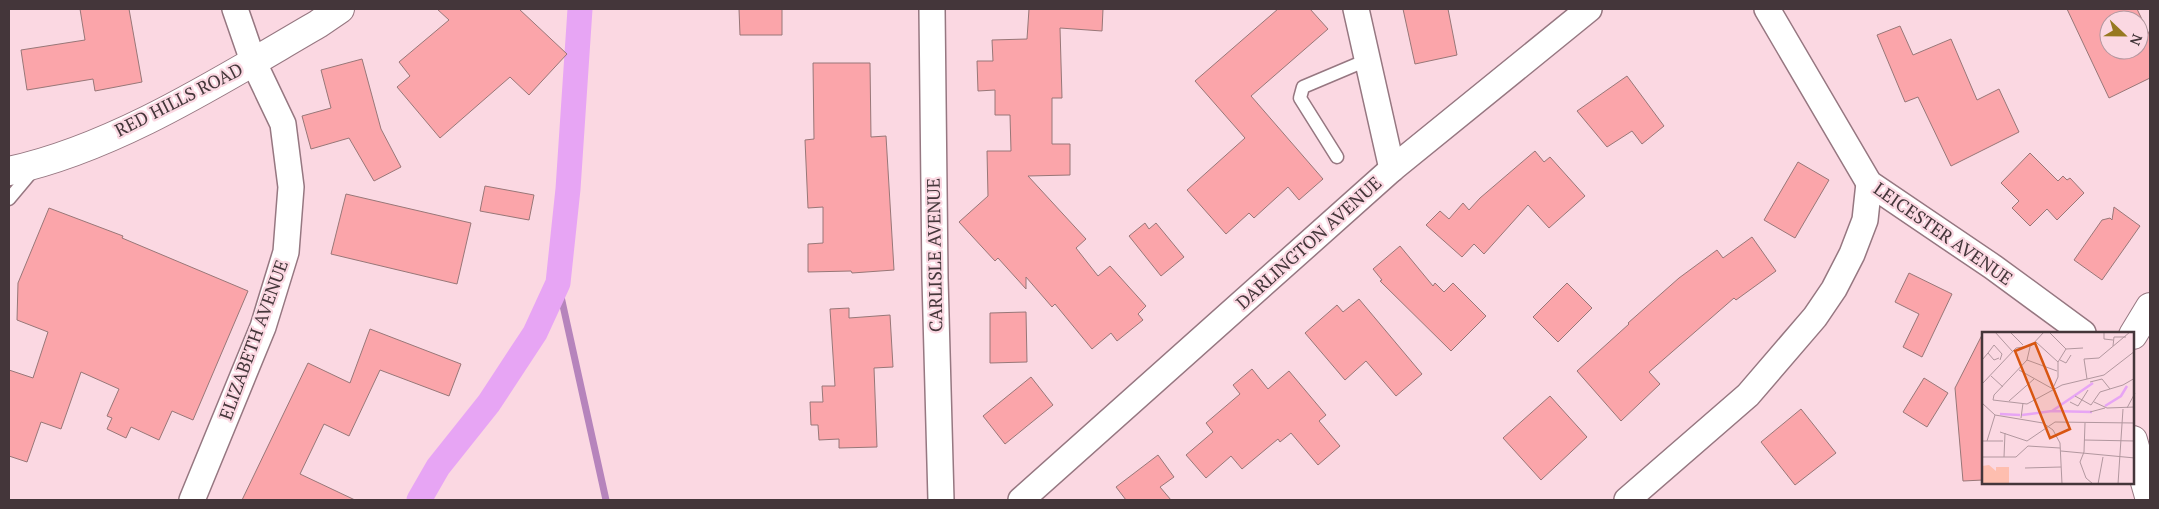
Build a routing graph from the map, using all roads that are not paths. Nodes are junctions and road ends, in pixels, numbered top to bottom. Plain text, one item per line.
1 (235, 9) edge
2 (340, 9) edge
3 (932, 9) edge
4 (1356, 9) edge
5 (1589, 9) edge
6 (1767, 9) edge
7 (1367, 60) junction
8 (253, 62) junction
9 (1336, 157) dead end
10 (39, 164) junction
11 (1392, 169) junction
12 (9, 171) edge
13 (1869, 183) junction
14 (9, 200) edge
15 (2150, 306) edge
16 (2082, 332) edge
17 (2134, 333) edge
18 (2134, 444) edge
19 (1035, 496) edge
20 (192, 500) edge
21 (941, 500) edge
22 (1627, 500) edge
23 (2150, 500) edge

1 - 8 street, ELIZABETH AVENUE
2 - 8 main road, RED HILLS ROAD
3 - 21 street, CARLISLE AVENUE
4 - 7 street
5 - 11 street, DARLINGTON AVENUE
6 - 13 street, LEICESTER AVENUE
7 - 9 lane
7 - 11 street
8 - 10 main road, RED HILLS ROAD
8 - 20 street, ELIZABETH AVENUE
10 - 12 main road, RED HILLS ROAD
10 - 14 lane
11 - 19 street, DARLINGTON AVENUE
13 - 16 street, LEICESTER AVENUE
13 - 22 street
15 - 17 main road
18 - 23 main road

